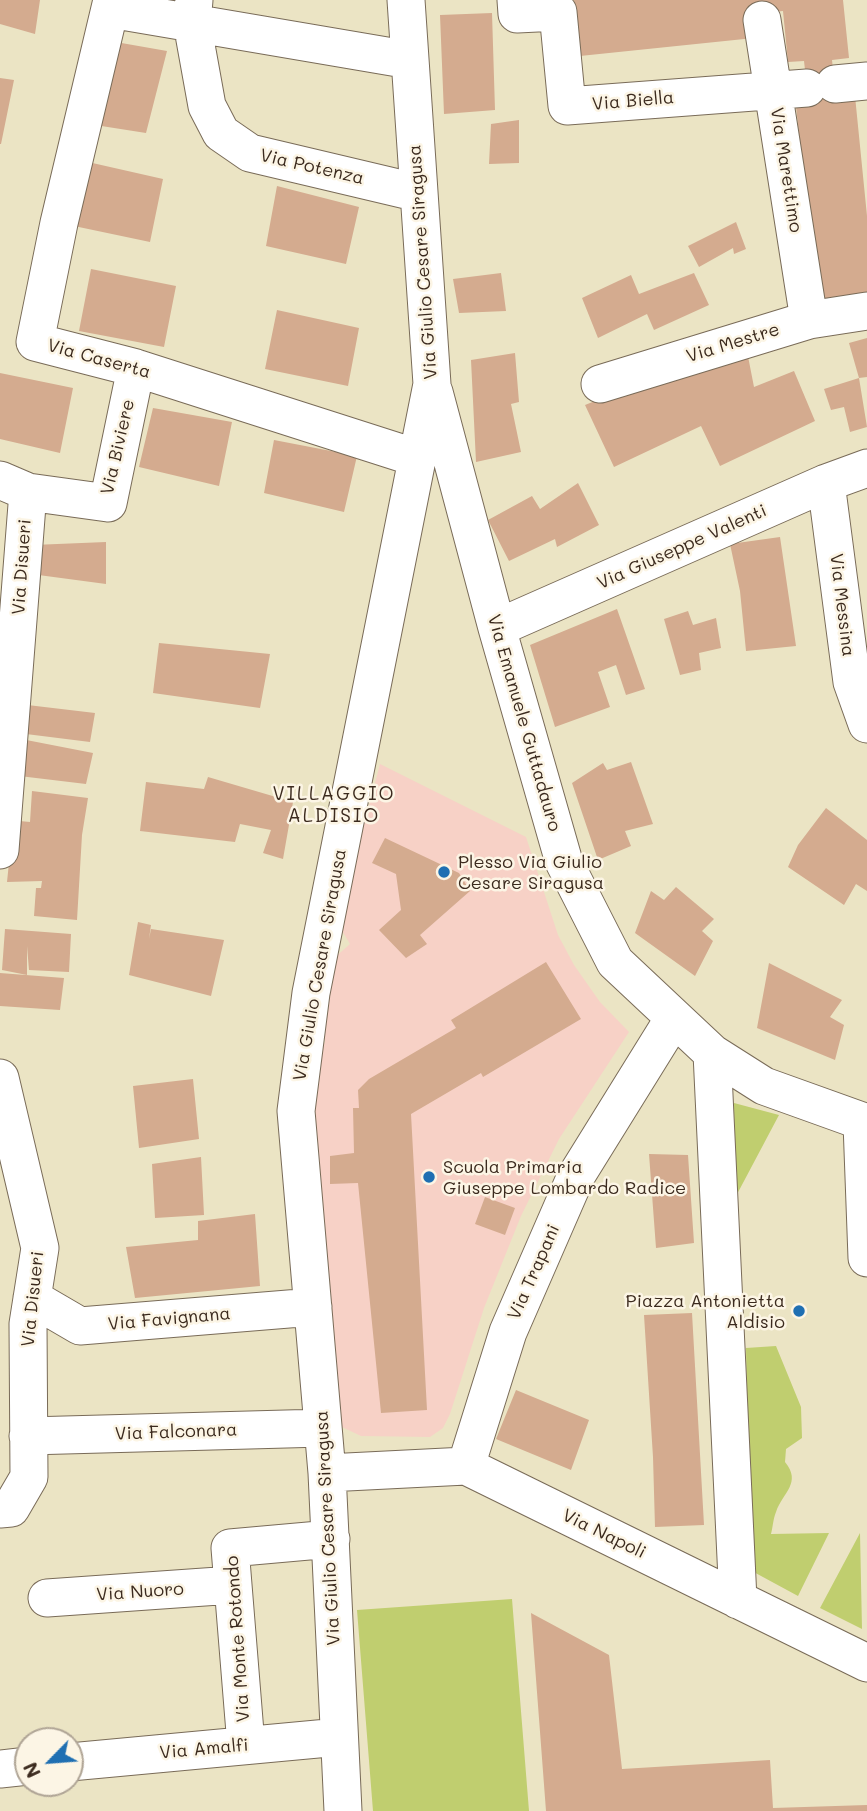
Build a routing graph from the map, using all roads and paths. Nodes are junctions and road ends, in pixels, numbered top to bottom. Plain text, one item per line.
1 (406, 0) edge
2 (516, 0) edge
3 (111, 4) edge
4 (193, 11) edge
5 (762, 20) dead end
6 (410, 60) junction
7 (821, 86) edge
8 (419, 193) junction
9 (867, 311) edge
10 (809, 320) junction
11 (136, 368) junction
12 (432, 384) junction
13 (600, 384) dead end
14 (417, 458) junction
15 (867, 468) edge
16 (827, 483) junction
17 (14, 486) edge
18 (9, 607) edge
19 (497, 628) junction
20 (867, 724) edge
21 (1, 812) edge
22 (0, 850) edge
23 (674, 1018) junction
24 (712, 1054) junction
25 (0, 1078) edge
26 (864, 1123) edge
27 (867, 1258) edge
28 (32, 1298) junction
29 (313, 1307) junction
30 (323, 1427) junction
31 (28, 1436) junction
32 (466, 1466) junction
33 (327, 1472) junction
34 (0, 1509) edge
35 (331, 1539) junction
36 (233, 1585) junction
37 (47, 1598) dead end
38 (738, 1600) junction
39 (867, 1663) edge
40 (339, 1737) junction
41 (246, 1745) junction
42 (84, 1761) edge
43 (343, 1811) edge

1 - 6 street, Via Giulio Cesare Siragusa
2 - 7 street, Via Biella
3 - 4 street
3 - 11 street, Via Caserta
4 - 6 street
4 - 8 street, Via Potenza
5 - 7 street, Via Marettimo
6 - 8 street, Via Giulio Cesare Siragusa
7 - 10 street, Via Marettimo
8 - 12 street, Via Giulio Cesare Siragusa
9 - 10 street, Via Mestre
10 - 13 street, Via Mestre
11 - 14 street, Via Caserta
11 - 17 street, Via Biviere
12 - 14 street, Via Giulio Cesare Siragusa
12 - 19 street, Via Emanuele Guttadauro
14 - 29 street, Via Giulio Cesare Siragusa
15 - 16 street, Via Giuseppe Valenti
16 - 19 street, Via Giuseppe Valenti
16 - 20 street, Via Messina
17 - 18 street, Via Disueri
18 - 21 street, Via Disueri
19 - 23 street, Via Emanuele Guttadauro
21 - 22 street, Via Disueri
23 - 24 street, Via Emanuele Guttadauro
23 - 32 street, Via Trapani
24 - 26 street, Via Emanuele Guttadauro
24 - 38 street
25 - 28 street, Via Disueri
26 - 27 street
28 - 29 street, Via Favignana
28 - 31 street, Via Disueri
29 - 30 street, Via Giulio Cesare Siragusa
30 - 31 street, Via Falconara
30 - 33 street, Via Giulio Cesare Siragusa
31 - 34 street, Via Disueri
32 - 33 street, Via Napoli
32 - 38 street, Via Napoli
33 - 35 street, Via Giulio Cesare Siragusa
35 - 36 street, Via Monte Rotondo
35 - 40 street, Via Giulio Cesare Siragusa
36 - 37 street, Via Nuoro
36 - 41 street, Via Monte Rotondo
38 - 39 street, Via Napoli
40 - 41 street, Via Amalfi
40 - 43 street, Via Giulio Cesare Siragusa
41 - 42 street, Via Amalfi

